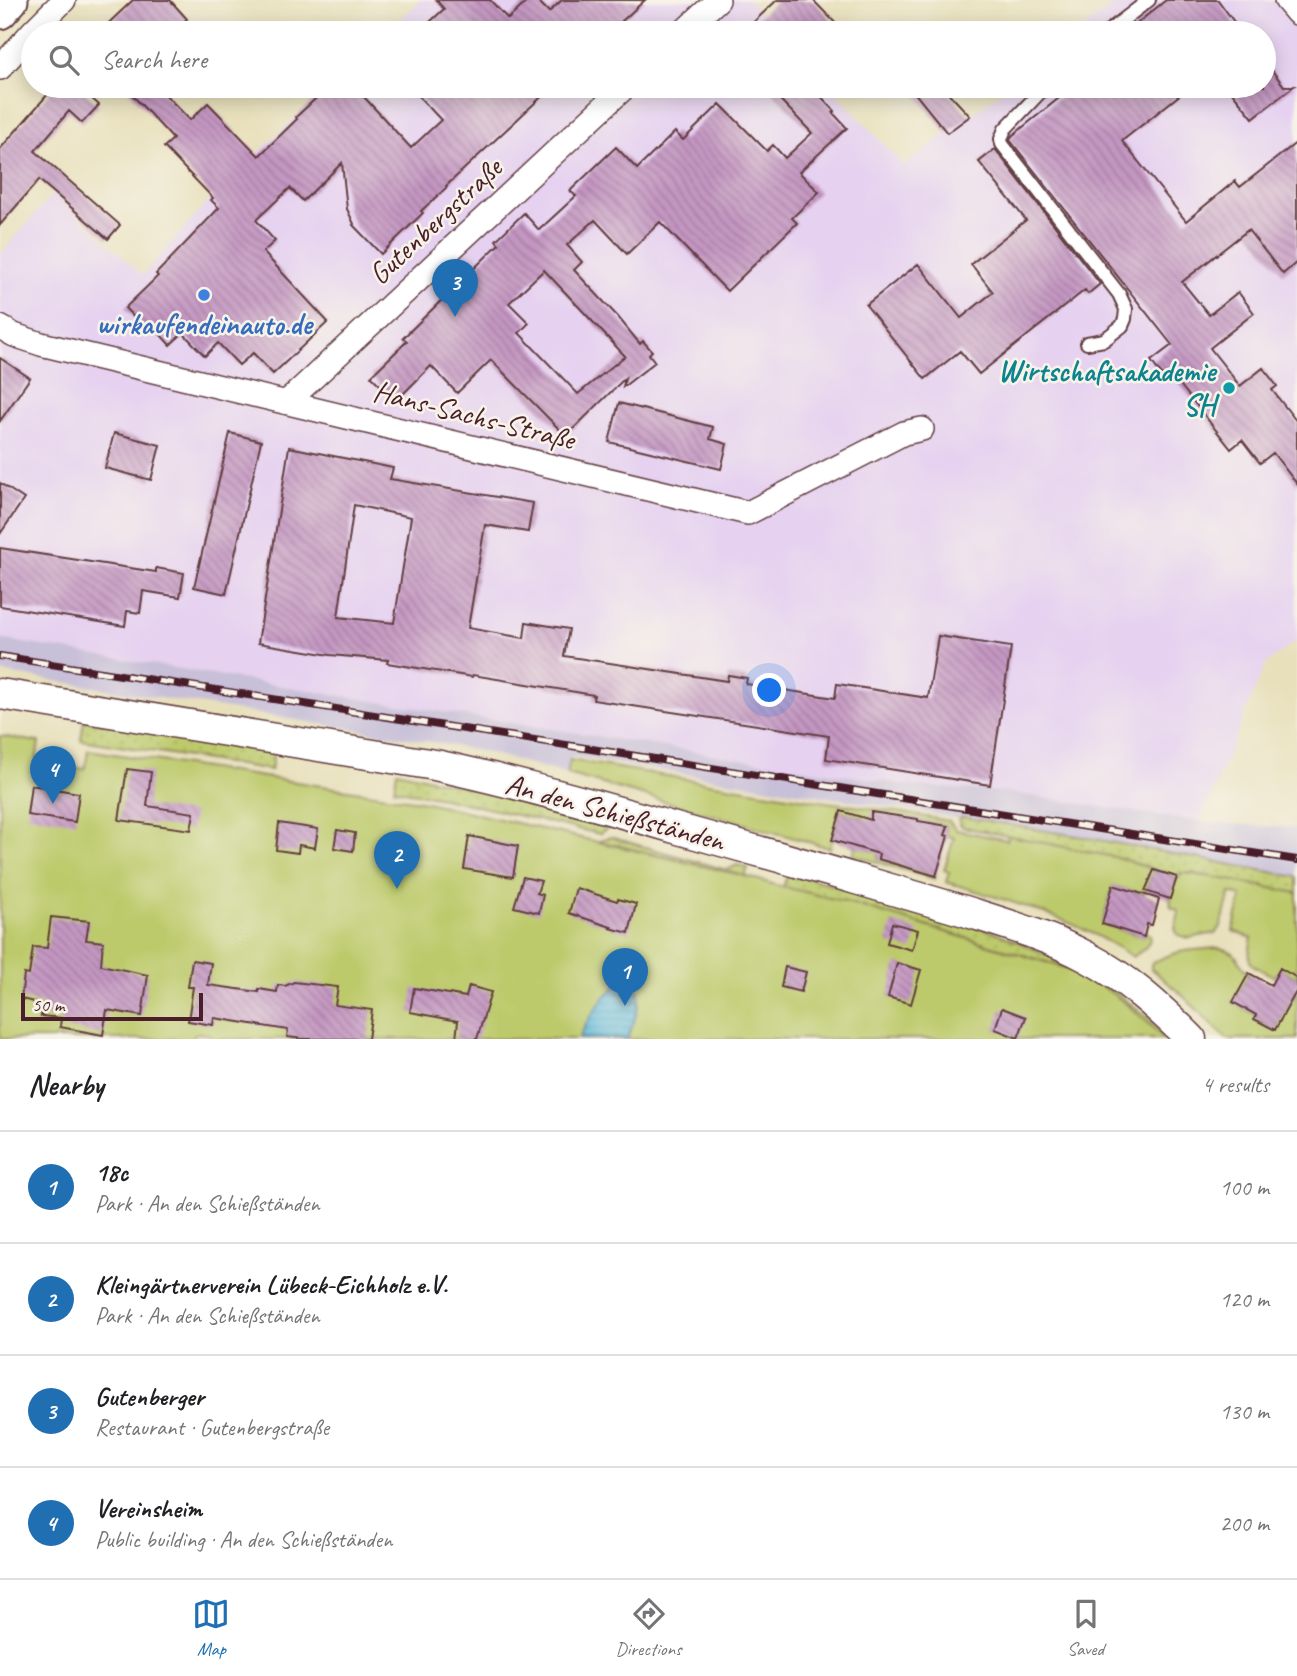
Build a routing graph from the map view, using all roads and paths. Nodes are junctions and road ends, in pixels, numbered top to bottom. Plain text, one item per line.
1 (11, 0) edge
2 (64, 0) edge
3 (718, 0) edge
4 (1149, 0) edge
5 (1286, 0) edge
6 (0, 12) edge
7 (1297, 13) edge
8 (43, 21) edge
9 (695, 21) edge
10 (1122, 21) edge
11 (21, 44) edge
12 (0, 68) edge
13 (613, 98) edge
14 (1035, 98) edge
15 (0, 327) edge
16 (1087, 343) dead end
17 (287, 402) junction
18 (922, 429) dead end
19 (0, 694) edge
20 (1191, 1039) edge

1 - 6 main road
2 - 8 street
3 - 9 street
4 - 10 lane
5 - 7 street
11 - 12 street
13 - 17 street, Gutenbergstraße
14 - 16 lane
15 - 17 street, Hans-Sachs-Straße
17 - 18 street, Hans-Sachs-Straße
19 - 20 street, An den Schießständen

